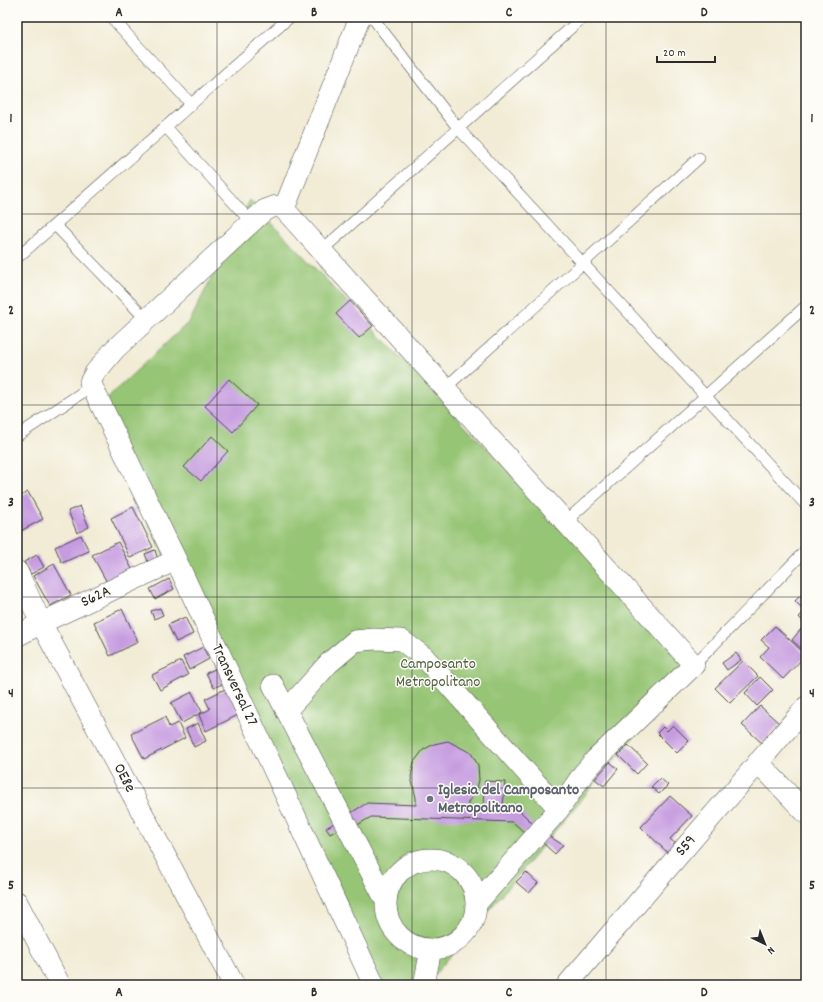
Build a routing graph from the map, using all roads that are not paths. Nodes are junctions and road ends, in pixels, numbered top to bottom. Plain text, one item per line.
1 (111, 17) edge
2 (290, 17) edge
3 (360, 17) edge
4 (372, 17) edge
5 (583, 17) edge
6 (191, 104) junction
7 (166, 127) junction
8 (458, 128) junction
9 (699, 158) dead end
10 (284, 209) junction
11 (251, 222) junction
12 (55, 225) junction
13 (321, 251) junction
14 (17, 258) edge
15 (583, 263) junction
16 (806, 306) edge
17 (147, 320) junction
18 (92, 386) junction
19 (445, 388) junction
20 (706, 396) junction
21 (17, 436) edge
22 (806, 505) edge
23 (566, 522) junction
24 (806, 550) edge
25 (176, 560) junction
26 (17, 570) edge
27 (41, 623) junction
28 (17, 636) edge
29 (694, 665) junction
30 (273, 686) dead end
31 (806, 707) edge
32 (286, 711) junction
33 (758, 762) junction
34 (559, 809) junction
35 (806, 813) edge
36 (386, 901) junction
37 (17, 902) edge
38 (476, 904) junction
39 (431, 949) junction
40 (60, 985) edge
41 (233, 985) edge
42 (374, 985) edge
43 (424, 985) edge
44 (567, 985) edge

1 - 6 lane
2 - 6 lane
3 - 10 street
4 - 8 lane
5 - 8 lane
6 - 7 lane
7 - 11 lane
7 - 12 lane
8 - 13 lane
8 - 15 lane
9 - 15 lane
10 - 11 street
10 - 13 street
11 - 17 street
12 - 14 lane
12 - 17 lane
13 - 19 street
15 - 19 lane
15 - 20 lane
16 - 20 lane
17 - 18 street
18 - 21 lane
18 - 25 street, Transversal 27
19 - 23 street
20 - 22 lane
20 - 23 lane
23 - 29 street
24 - 29 lane
25 - 27 street, S62A
25 - 42 street, Transversal 27
26 - 27 street, OE8e
27 - 28 street, S62A
27 - 41 street, OE8e
29 - 34 street
30 - 32 street
31 - 33 street, S59
32 - 34 street
32 - 36 street
33 - 35 street
33 - 44 street, S59
34 - 38 street
36 - 38 street
36 - 39 street
37 - 40 street
38 - 39 street
39 - 43 street

